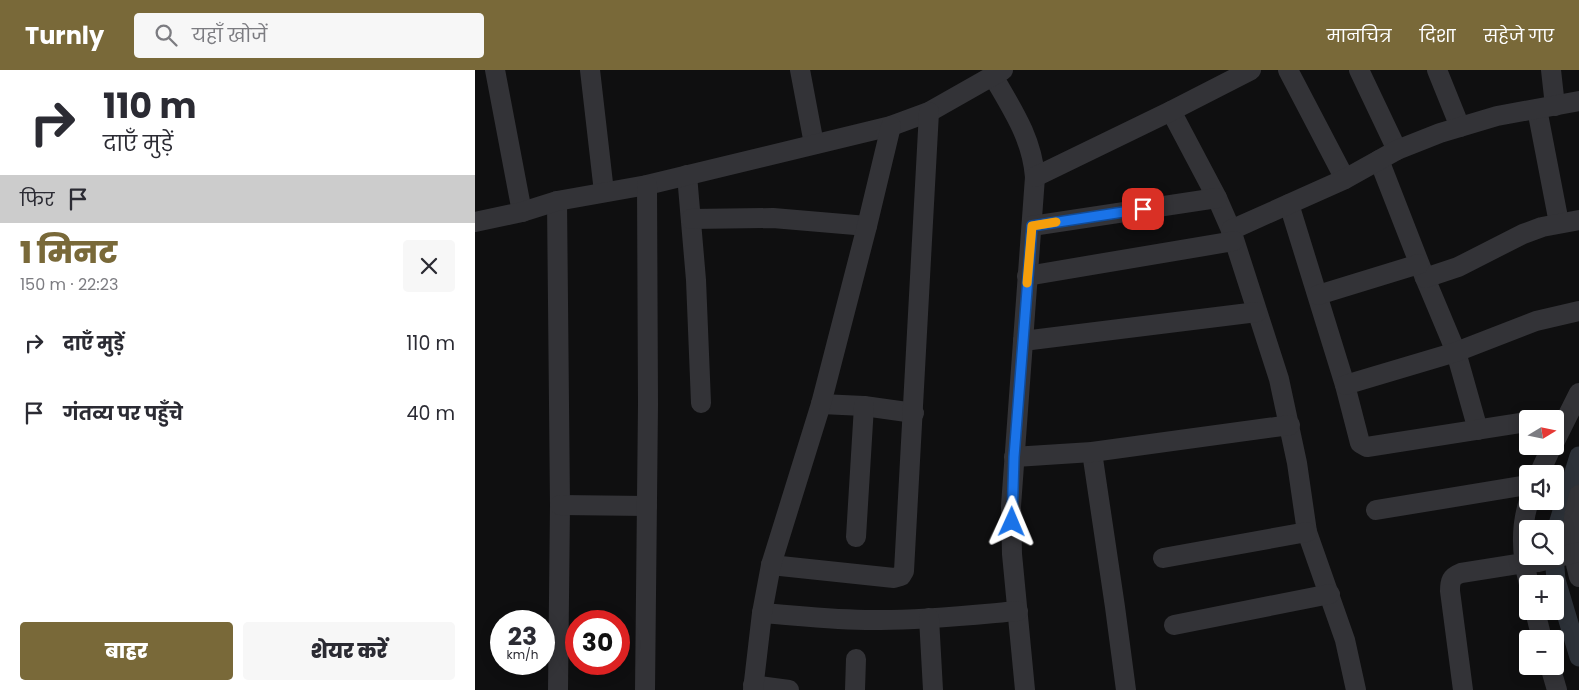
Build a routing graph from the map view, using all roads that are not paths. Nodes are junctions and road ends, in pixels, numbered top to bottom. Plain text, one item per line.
1 (495, 70) edge
2 (591, 70) edge
3 (800, 70) edge
4 (1251, 70) edge
5 (1289, 70) edge
6 (1359, 70) edge
7 (1437, 70) edge
8 (1551, 70) edge
9 (998, 73) edge
10 (1579, 101) edge
11 (1546, 108) junction
12 (1171, 111) junction
13 (929, 112) junction
14 (891, 126) junction
15 (1460, 126) junction
16 (814, 144) junction
17 (1397, 150) junction
18 (1379, 160) junction
19 (687, 175) junction
20 (1035, 177) junction
21 (1345, 179) junction
22 (647, 185) junction
23 (604, 192) junction
24 (1217, 198) junction
25 (557, 202) junction
26 (1289, 204) junction
27 (521, 212) junction
28 (691, 219) junction
29 (1579, 220) edge
30 (475, 222) edge
31 (1559, 224) junction
32 (867, 226) junction
33 (1032, 226) junction
34 (1233, 236) junction
35 (1422, 271) junction
36 (1027, 276) junction
37 (1318, 295) junction
38 (1579, 311) edge
39 (1257, 312) junction
40 (1023, 341) junction
41 (1456, 352) junction
42 (1345, 384) junction
43 (1579, 393) edge
44 (701, 402) dead end
45 (821, 404) junction
46 (864, 406) junction
47 (1564, 411) edge
48 (914, 413) junction
49 (1519, 423) edge
50 (1290, 425) junction
51 (1478, 430) junction
52 (1093, 452) junction
53 (1014, 457) junction
54 (1519, 486) edge
55 (1579, 495) edge
56 (560, 505) junction
57 (647, 506) junction
58 (1376, 510) dead end
59 (1307, 532) junction
60 (856, 537) dead end
61 (1570, 554) edge
62 (1163, 558) dead end
63 (771, 565) junction
64 (1519, 565) edge
65 (1579, 577) edge
66 (1330, 594) junction
67 (1018, 611) junction
68 (762, 613) junction
69 (929, 618) junction
70 (1174, 625) dead end
71 (857, 659) dead end
72 (1553, 675) edge
73 (753, 688) edge
74 (558, 690) edge
75 (645, 690) edge
76 (789, 690) edge
77 (855, 690) edge
78 (933, 690) edge
79 (1025, 690) edge
80 (1126, 690) edge
81 (1356, 690) edge
82 (1463, 690) edge
83 (1557, 690) edge

1 - 27 street
2 - 23 street
3 - 16 street
4 - 12 street
5 - 21 street
6 - 17 street
7 - 15 street
8 - 11 street
9 - 13 street
9 - 20 street
10 - 11 street
11 - 15 street
11 - 31 street
12 - 20 street
12 - 24 street
13 - 14 street
13 - 48 street
14 - 16 street
14 - 32 street
15 - 17 street
16 - 19 street
17 - 18 street
18 - 21 street
18 - 35 street
19 - 22 street
19 - 28 street
20 - 33 street
21 - 26 street
22 - 23 street
22 - 57 street
23 - 25 street
24 - 33 street
24 - 34 street
25 - 27 street
25 - 56 street
26 - 34 street
26 - 37 street
27 - 30 street
28 - 32 street
28 - 44 street
29 - 31 street
31 - 35 street
32 - 45 street
33 - 36 street
34 - 36 street
34 - 39 street
35 - 37 street
35 - 41 street
36 - 40 street
37 - 42 street
38 - 41 street
39 - 40 street
39 - 50 street
40 - 53 street
41 - 42 street
41 - 51 street
42 - 51 street
43 - 47 street
45 - 46 street
45 - 63 street
46 - 48 street
46 - 60 street
48 - 63 street
49 - 51 street
50 - 52 street
50 - 59 street
52 - 53 street
52 - 80 street
53 - 67 street
54 - 58 street
55 - 61 street
56 - 57 street
56 - 74 street
57 - 75 street
59 - 62 street
59 - 66 street
61 - 65 street
63 - 68 street
64 - 82 street
66 - 70 street
66 - 81 street
67 - 69 street
67 - 79 street
68 - 69 street
68 - 73 street
69 - 78 street
71 - 77 street
72 - 83 street
73 - 76 street

